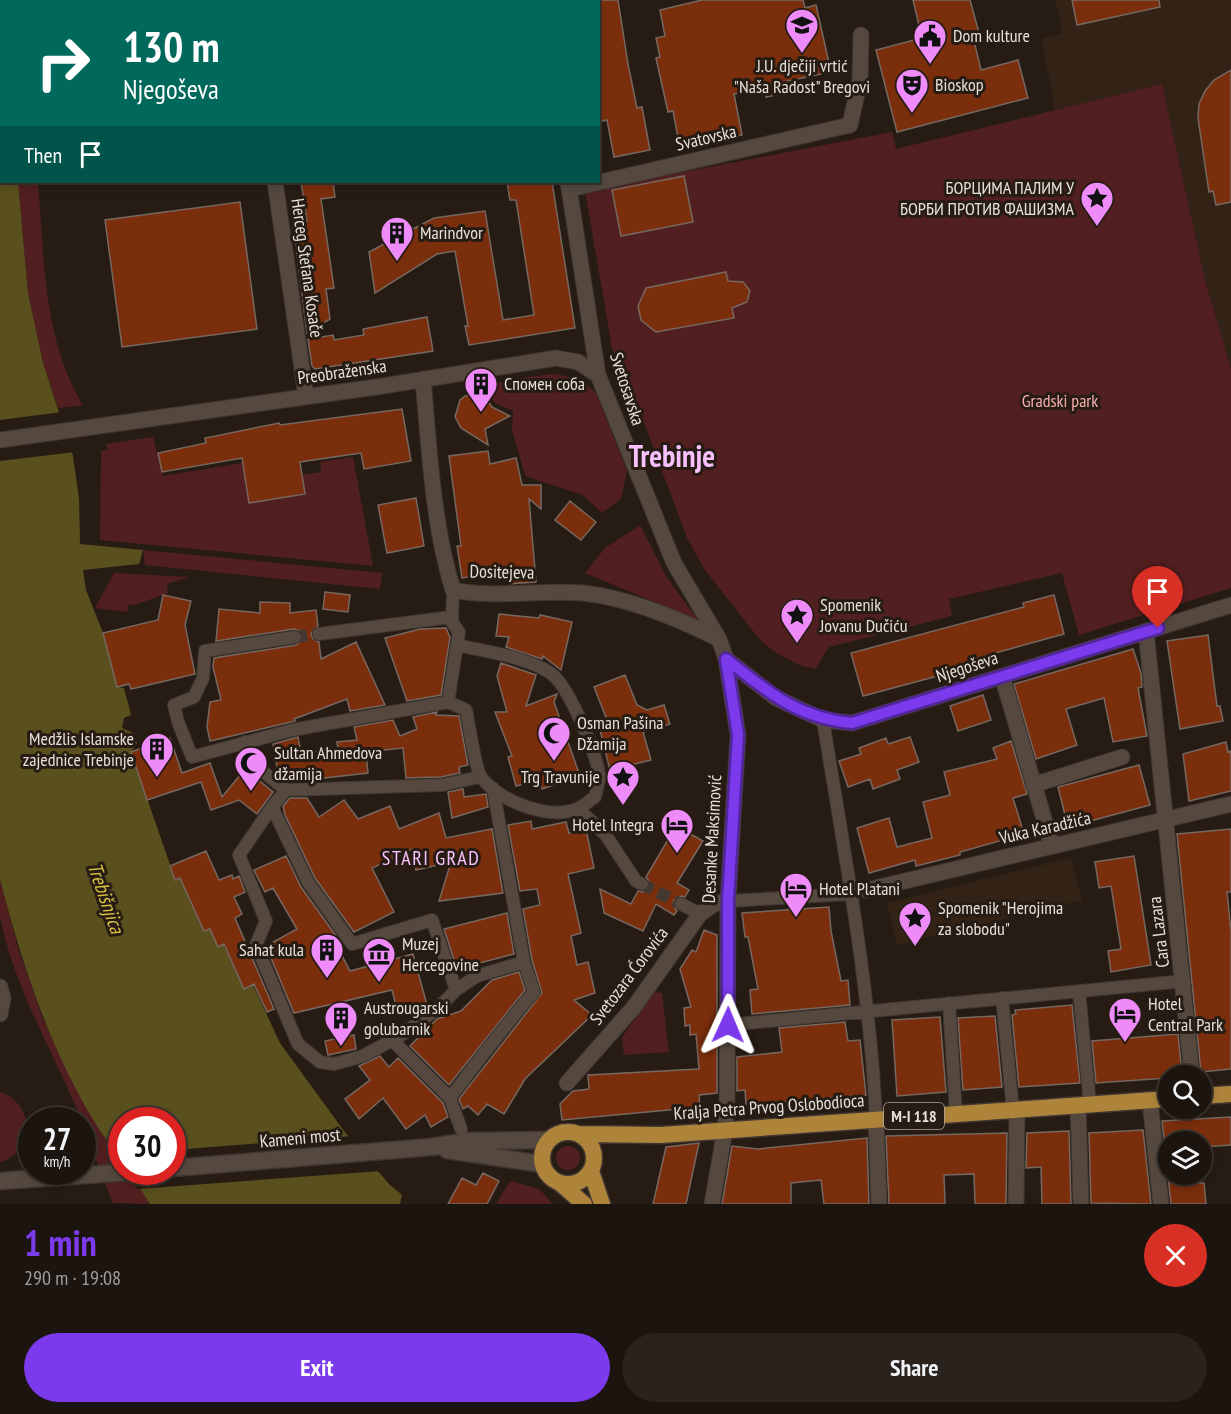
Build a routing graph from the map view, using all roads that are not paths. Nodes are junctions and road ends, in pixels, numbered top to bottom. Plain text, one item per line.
1 (861, 35) dead end
2 (600, 178) edge
3 (275, 183) edge
4 (569, 185) edge
5 (598, 375) junction
6 (423, 380) junction
7 (306, 396) junction
8 (0, 440) edge
9 (453, 590) junction
10 (1231, 605) edge
11 (451, 617) junction
12 (1146, 632) junction
13 (319, 634) tunnel mouth
14 (295, 637) tunnel mouth
15 (719, 639) junction
16 (457, 645) junction
17 (726, 659) junction
18 (1002, 676) junction
19 (448, 702) junction
20 (823, 720) junction
21 (245, 742) junction
22 (1122, 757) dead end
23 (480, 777) junction
24 (1034, 785) junction
25 (493, 788) junction
26 (286, 790) junction
27 (1231, 804) edge
28 (272, 807) junction
29 (578, 809) junction
30 (1166, 819) junction
31 (1052, 846) junction
32 (642, 884) tunnel mouth
33 (867, 890) dead end
34 (850, 894) junction
35 (728, 901) junction
36 (681, 904) tunnel mouth
37 (700, 914) junction
38 (524, 962) junction
39 (1184, 981) junction
40 (0, 987) edge
41 (456, 990) junction
42 (1079, 991) junction
43 (1002, 998) junction
44 (949, 1003) junction
45 (865, 1011) junction
46 (0, 1014) edge
47 (728, 1025) junction
48 (392, 1040) junction
49 (1191, 1065) edge
50 (567, 1083) dead end
51 (1231, 1094) edge
52 (1212, 1095) edge
53 (450, 1098) junction
54 (1150, 1101) junction
55 (1158, 1101) edge
56 (1084, 1106) junction
57 (1015, 1110) junction
58 (956, 1114) junction
59 (876, 1119) junction
60 (461, 1129) dead end
61 (725, 1130) junction
62 (579, 1134) junction
63 (661, 1135) junction
64 (548, 1140) junction
65 (431, 1148) junction
66 (592, 1162) junction
67 (542, 1164) junction
68 (186, 1167) edge
69 (108, 1173) edge
70 (0, 1181) edge
71 (560, 1183) junction
72 (584, 1204) edge
73 (602, 1204) edge
74 (712, 1204) edge
75 (879, 1204) edge
76 (1016, 1204) edge
77 (1081, 1204) edge
78 (1161, 1204) edge

1 - 2 street, Svatovska
3 - 7 street, Herceg Stefana Kosače
4 - 5 street, Svetosavska
5 - 6 street, Preobraženska
5 - 15 street, Svetosavska
6 - 7 street, Preobraženska
6 - 9 street, Dositejeva
7 - 8 street, Preobraženska
9 - 11 street
9 - 15 street, Dositejeva
10 - 12 street, Njegoševa
11 - 13 street
11 - 16 street
12 - 18 street, Njegoševa
12 - 30 street, Cara Lazara
14 - 21 street
15 - 17 street, Svetosavska
16 - 19 street
16 - 29 street
17 - 20 street, Njegoševa
17 - 35 street, Desanke Maksimović
18 - 20 street, Njegoševa
18 - 24 street
19 - 21 street
19 - 23 street
20 - 34 street
21 - 26 street
22 - 24 street
23 - 25 street
23 - 26 street
24 - 31 street
25 - 29 street
25 - 38 street
26 - 28 street
27 - 30 street, Vuka Karadžića
28 - 41 street
28 - 48 street
29 - 32 street
30 - 31 street, Vuka Karadžića
30 - 39 street, Cara Lazara
31 - 33 street, Vuka Karadžića
34 - 35 street
34 - 45 street
35 - 37 street, Svetozara Ćorovića
35 - 47 street, Desanke Maksimović
36 - 37 street
37 - 50 street, Svetozara Ćorovića
38 - 41 street
38 - 53 street
39 - 42 street
39 - 49 street, Cara Lazara
40 - 46 street
41 - 48 street
42 - 43 street
42 - 56 street
43 - 44 street
43 - 57 street
44 - 45 street
44 - 58 street
45 - 47 street
45 - 59 street
47 - 61 street, Desanke Maksimović
48 - 53 street
51 - 52 main road
53 - 60 street
54 - 55 main road, Kralja Petra Prvog Oslobodioca / M-I 118
54 - 56 main road, Kralja Petra Prvog Oslobodioca / M-I 118
54 - 78 street
56 - 57 main road, Kralja Petra Prvog Oslobodioca / M-I 118
56 - 77 street
57 - 58 main road, Kralja Petra Prvog Oslobodioca / M-I 118
57 - 76 street
58 - 59 main road, Kralja Petra Prvog Oslobodioca / M-I 118
59 - 61 main road, Kralja Petra Prvog Oslobodioca / M-I 118
59 - 75 street
61 - 63 main road, Kralja Petra Prvog Oslobodioca / M-I 118
61 - 74 street, Desanke Maksimović
62 - 63 main road, M-I 118
62 - 64 main road, M-I 118
62 - 66 main road
63 - 66 main road, M-I 118
64 - 65 street
64 - 67 main road
65 - 67 street
65 - 68 street, Kameni most
66 - 71 main road, M-I 118
66 - 73 main road
67 - 71 main road
69 - 70 street
71 - 72 main road

